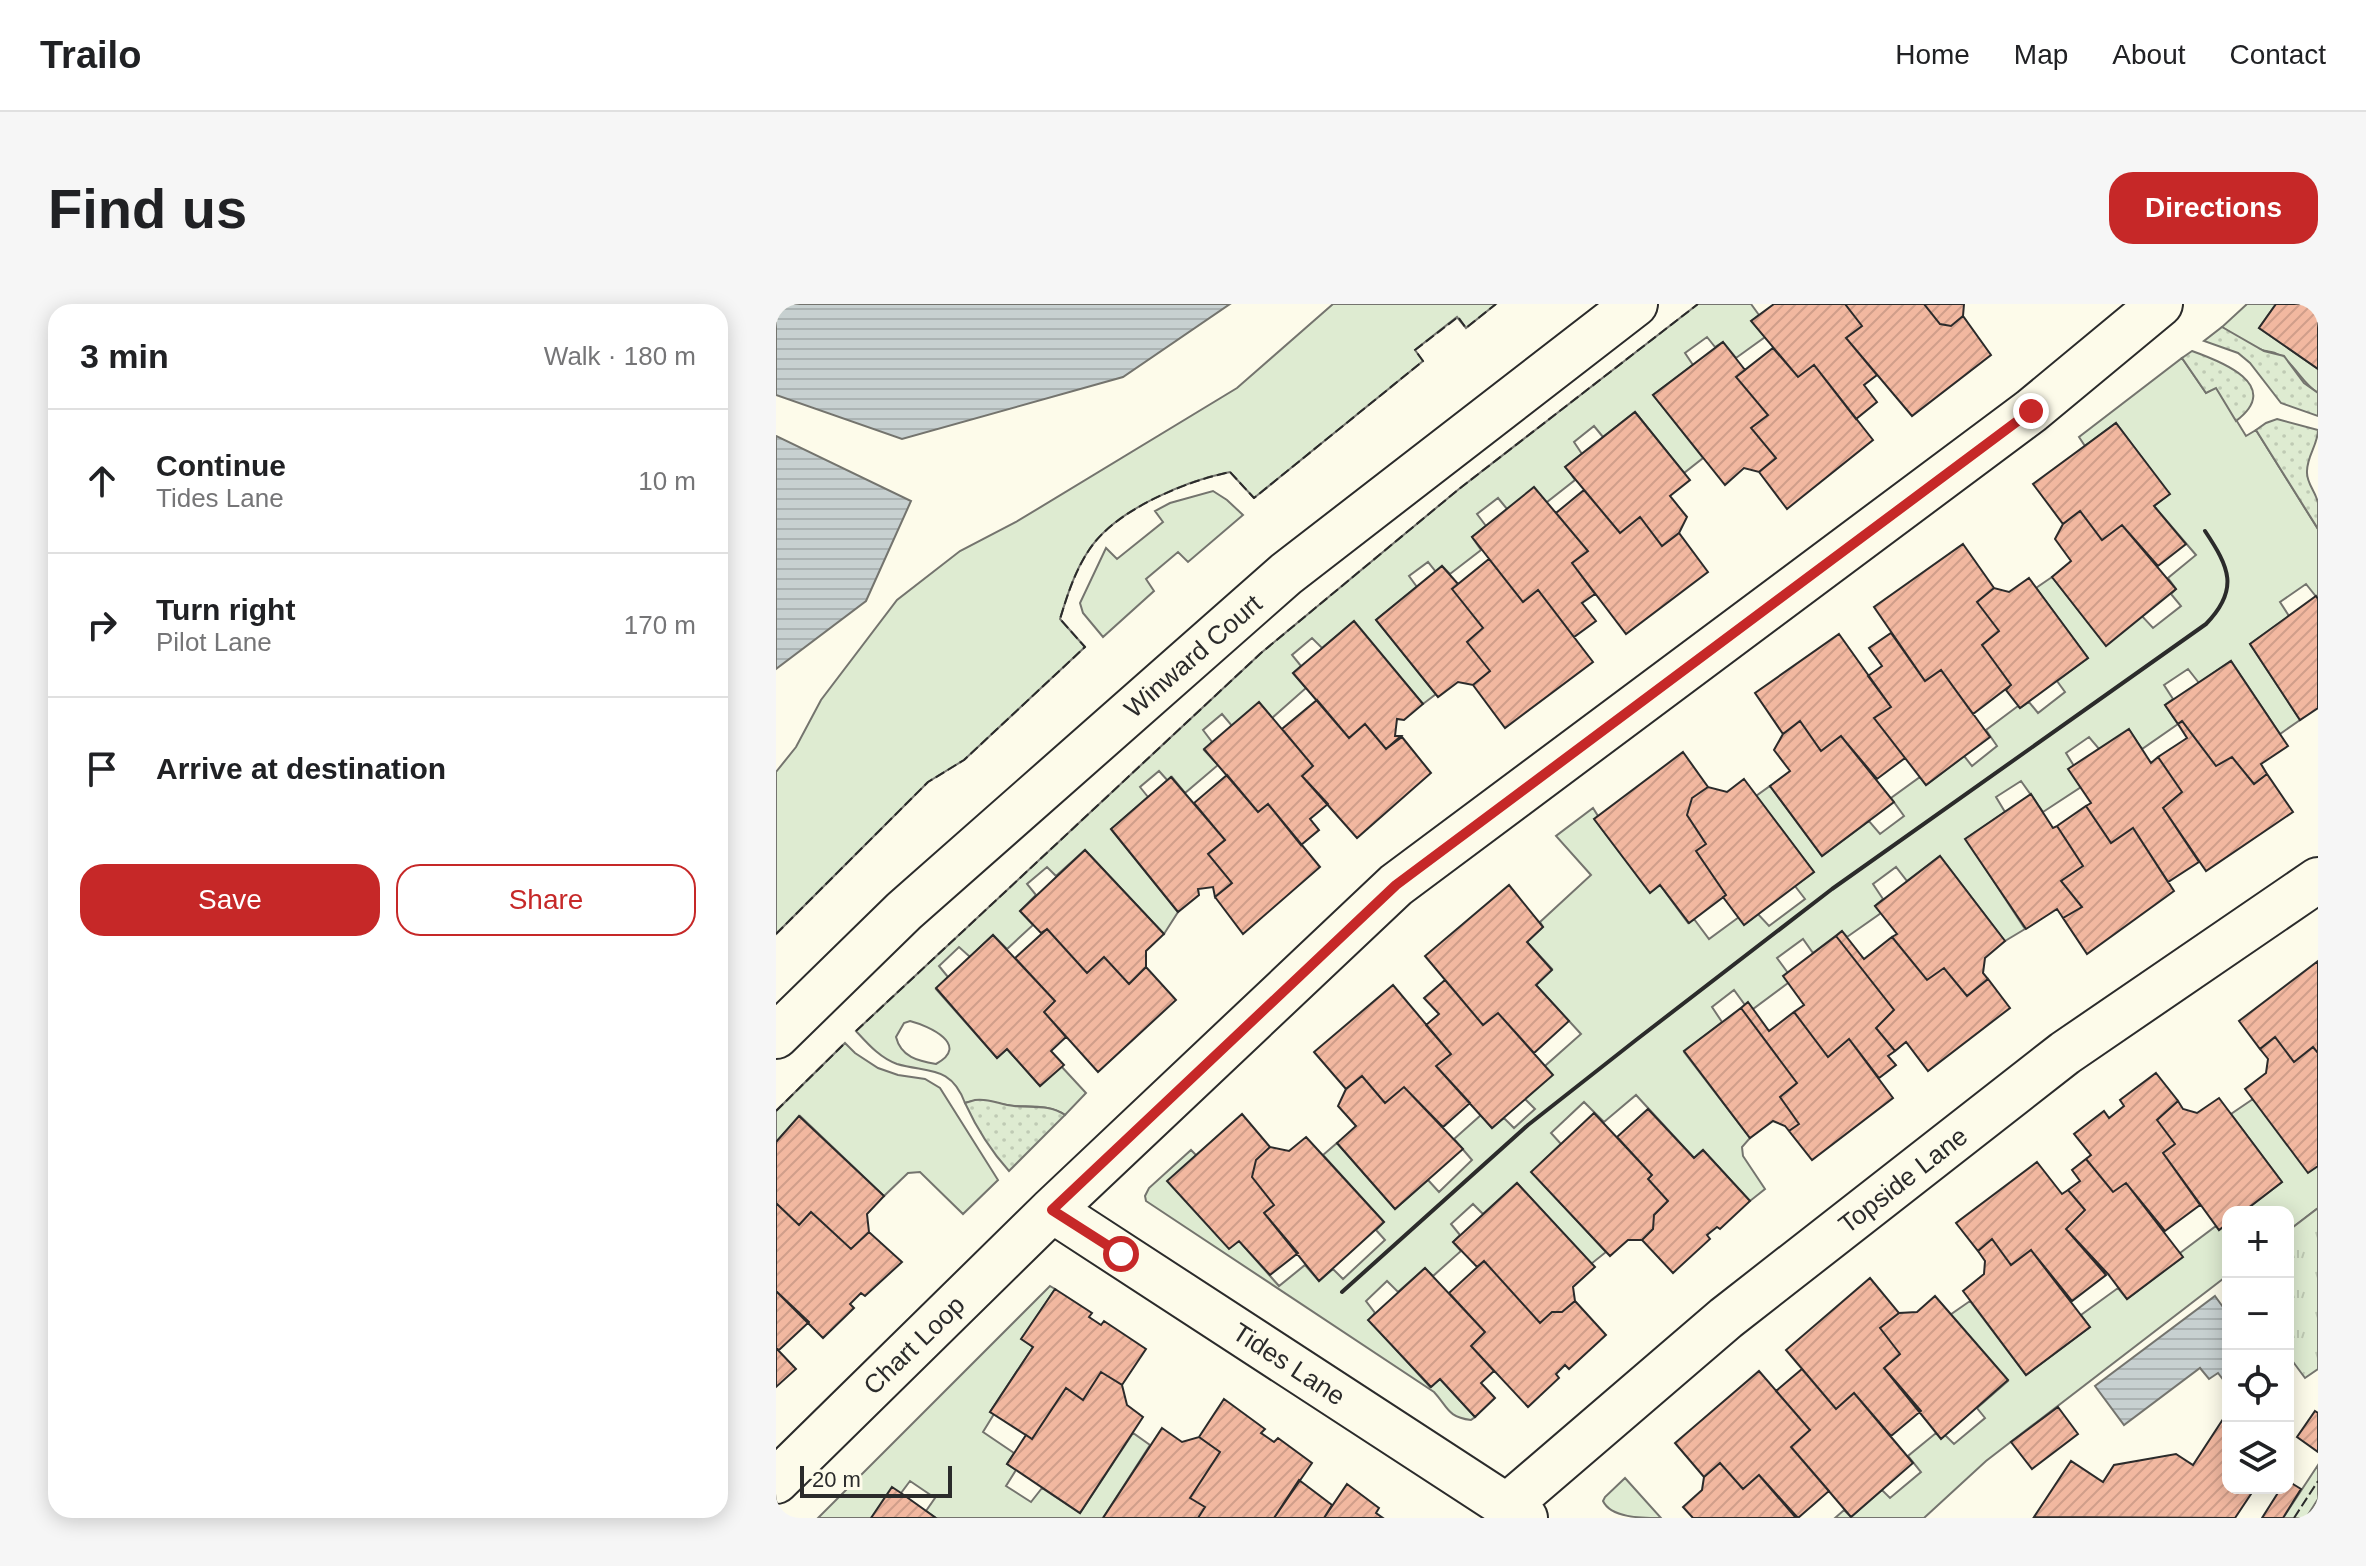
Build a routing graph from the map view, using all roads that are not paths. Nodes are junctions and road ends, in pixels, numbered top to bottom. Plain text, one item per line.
1 (1635, 304) edge
2 (2160, 304) edge
3 (2318, 880) edge
4 (776, 1036) edge
5 (1052, 1210) junction
6 (776, 1481) edge
7 (1516, 1512) edge

1 - 4 street, Winward Court
2 - 5 street, Chart Loop
3 - 7 street, Topside Lane
5 - 6 street, Chart Loop
5 - 7 street, Tides Lane

